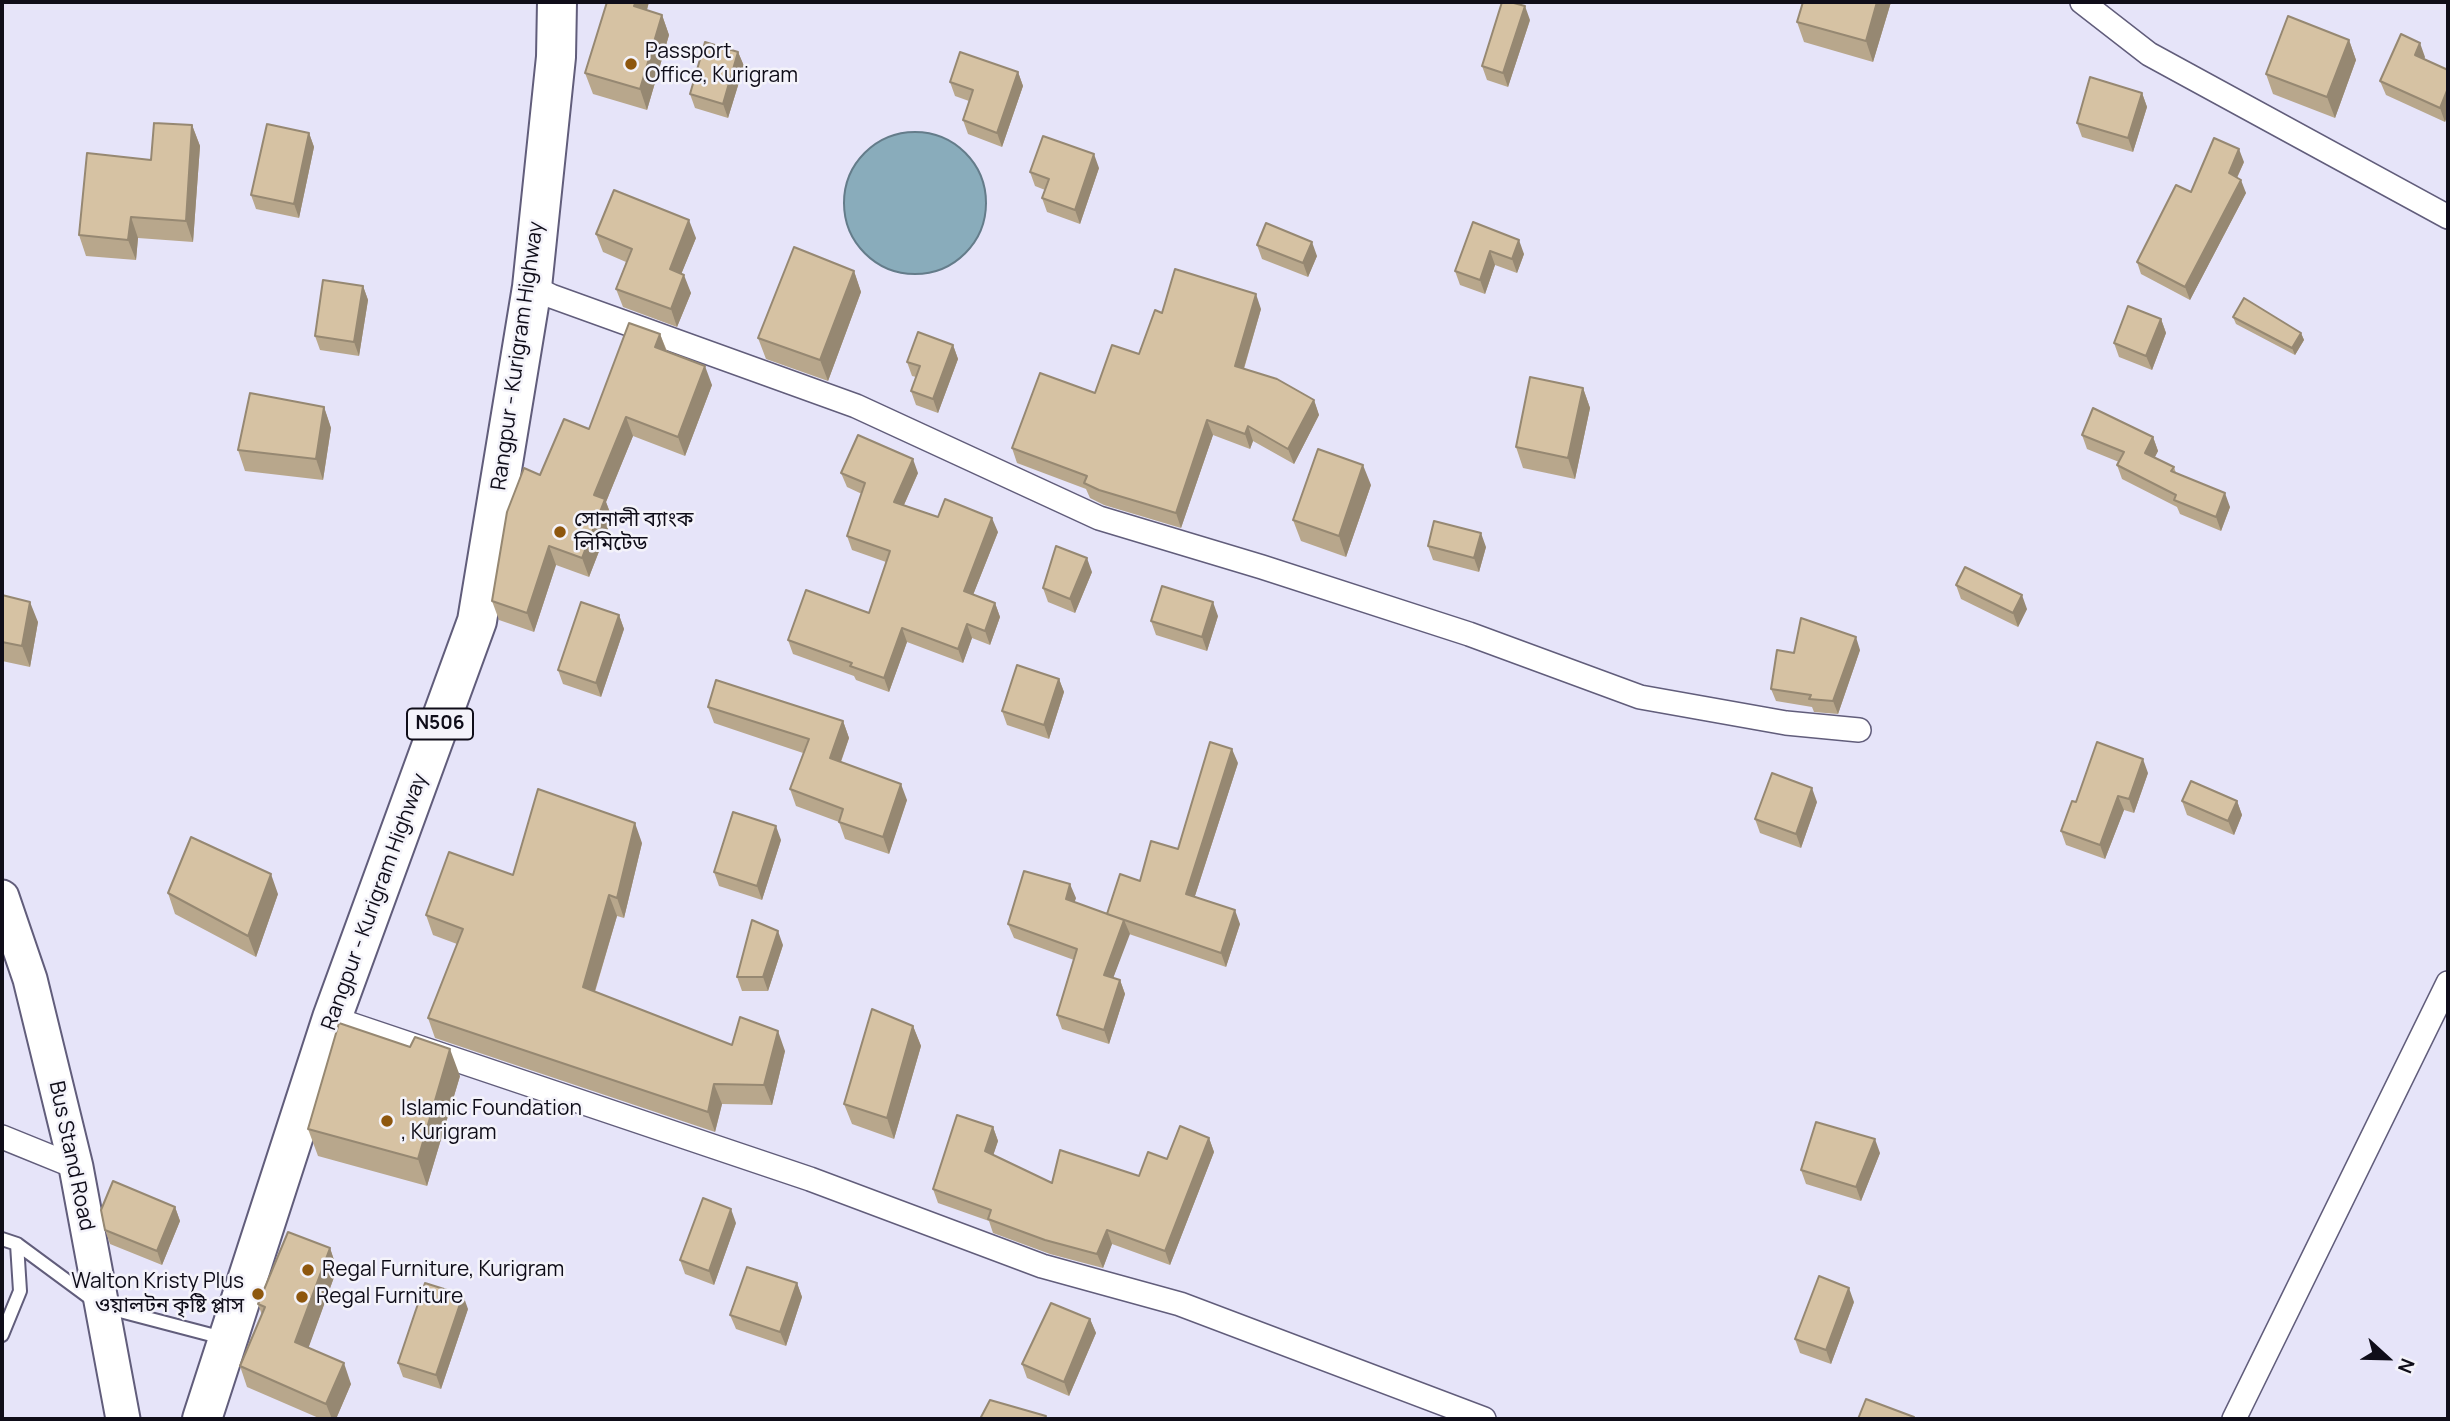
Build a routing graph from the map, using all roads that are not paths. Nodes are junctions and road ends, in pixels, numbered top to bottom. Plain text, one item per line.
1 (557, 2) edge
2 (2082, 2) edge
3 (2448, 217) edge
4 (532, 287) junction
5 (1859, 730) dead end
6 (2, 897) edge
7 (2448, 983) edge
8 (332, 1018) junction
9 (2, 1137) edge
10 (76, 1167) junction
11 (2, 1239) edge
12 (17, 1244) junction
13 (101, 1306) junction
14 (2, 1335) edge
15 (227, 1339) junction
16 (123, 1419) edge
17 (202, 1419) edge
18 (1484, 1419) edge
19 (2234, 1419) edge

1 - 4 highway, Rangpur - Kurigram Highway / N506
2 - 3 street
4 - 5 street
4 - 8 highway, Rangpur - Kurigram Highway / N506
6 - 10 street, Bus Stand Road
7 - 19 street
8 - 15 highway, Rangpur - Kurigram Highway / N506
8 - 18 street
9 - 10 street
10 - 13 street, Bus Stand Road
11 - 12 lane
12 - 13 lane
12 - 14 lane
13 - 15 lane
13 - 16 street, Bus Stand Road
15 - 17 highway, Rangpur - Kurigram Highway / N506

